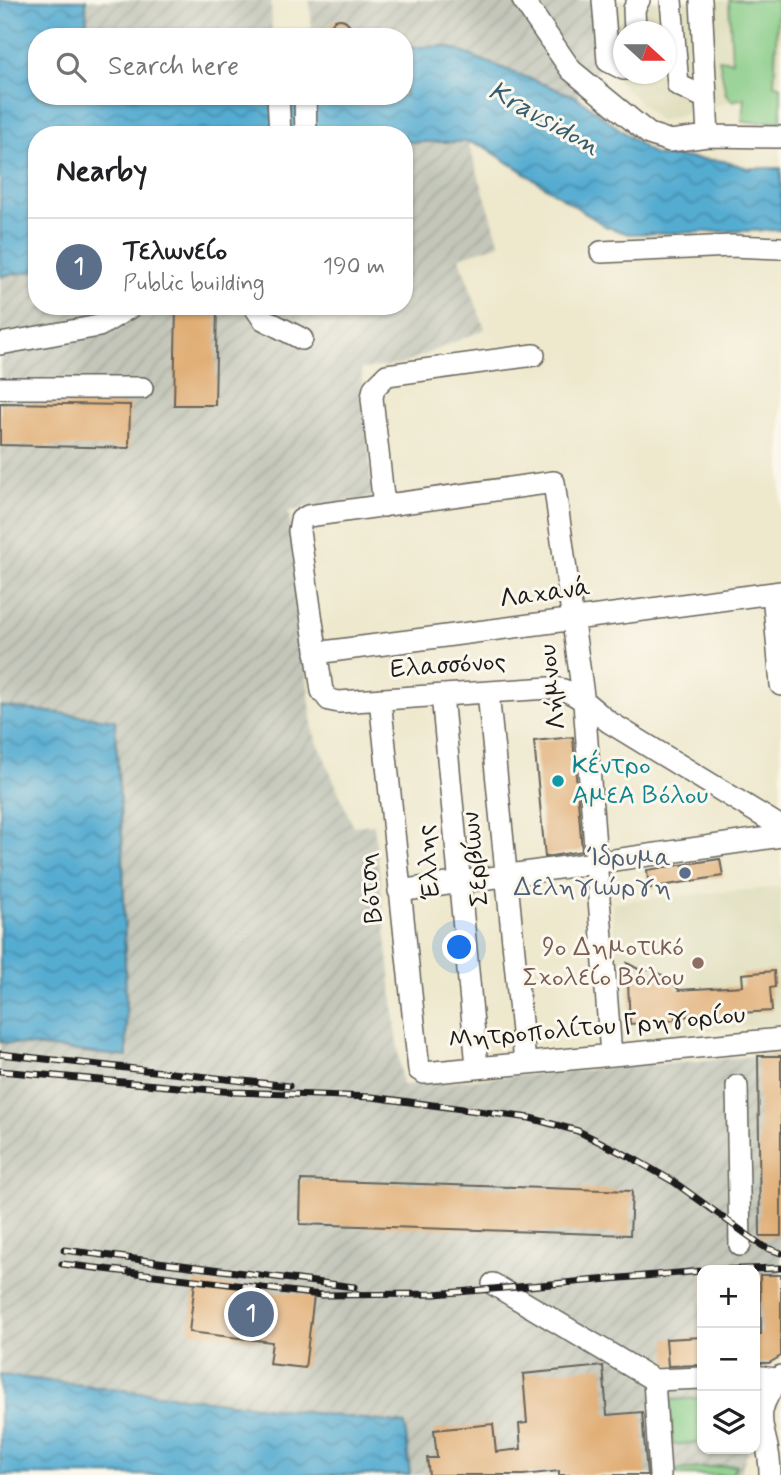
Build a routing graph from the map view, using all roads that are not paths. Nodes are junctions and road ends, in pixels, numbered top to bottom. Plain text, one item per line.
1 (523, 0) edge
2 (603, 0) edge
3 (639, 0) edge
4 (671, 0) edge
5 (701, 0) edge
6 (635, 21) edge
7 (613, 65) edge
8 (705, 98) junction
9 (278, 105) edge
10 (305, 105) edge
11 (280, 126) edge
12 (306, 126) edge
13 (708, 136) junction
14 (781, 137) edge
15 (781, 248) edge
16 (601, 252) dead end
17 (118, 315) edge
18 (260, 315) edge
19 (302, 339) dead end
20 (0, 344) edge
21 (534, 355) dead end
22 (0, 388) edge
23 (142, 388) dead end
24 (384, 506) junction
25 (777, 592) edge
26 (573, 618) junction
27 (316, 653) junction
28 (781, 685) edge
29 (488, 692) junction
30 (442, 695) junction
31 (380, 699) junction
32 (584, 703) junction
33 (781, 827) edge
34 (781, 836) edge
35 (597, 862) junction
36 (506, 875) junction
37 (459, 882) junction
38 (399, 891) junction
39 (781, 1039) edge
40 (611, 1055) junction
41 (524, 1062) junction
42 (477, 1066) junction
43 (419, 1070) joint
44 (737, 1086) dead end
45 (740, 1245) dead end
46 (493, 1284) dead end
47 (760, 1376) edge
48 (697, 1378) edge
49 (780, 1378) edge
50 (654, 1380) junction
51 (660, 1475) edge
52 (770, 1475) edge

1 - 13 street
2 - 7 street
3 - 6 street
4 - 8 street
5 - 8 street
8 - 13 street
9 - 11 street
10 - 12 street
13 - 14 street
15 - 16 street
17 - 20 street
18 - 19 street
21 - 24 street
22 - 23 street
24 - 26 street, Λήμνου
24 - 27 street
25 - 26 street, Λαχανά
25 - 28 street
26 - 27 street, Λαχανά
26 - 32 street, Λήμνου
27 - 31 street, Ελασσόνος
29 - 30 street, Ελασσόνος
29 - 32 street, Ελασσόνος
29 - 36 street, Σερβίων
30 - 31 street, Ελασσόνος
30 - 37 street, Έλλης
31 - 38 street, Βότση
32 - 33 street, Ελασσόνος
32 - 35 street, Λήμνου
34 - 35 street
35 - 36 street
35 - 40 street, Λήμνου
36 - 37 street
36 - 41 street, Σερβίων
37 - 38 street
37 - 42 street, Έλλης
38 - 43 street, Βότση
39 - 40 street, Μητροπολίτου Γρηγορίου
40 - 41 street, Μητροπολίτου Γρηγορίου
41 - 42 street, Μητροπολίτου Γρηγορίου
42 - 43 street, Μητροπολίτου Γρηγορίου
44 - 45 street
46 - 50 street
47 - 49 street
48 - 50 street
49 - 52 street
50 - 51 street

